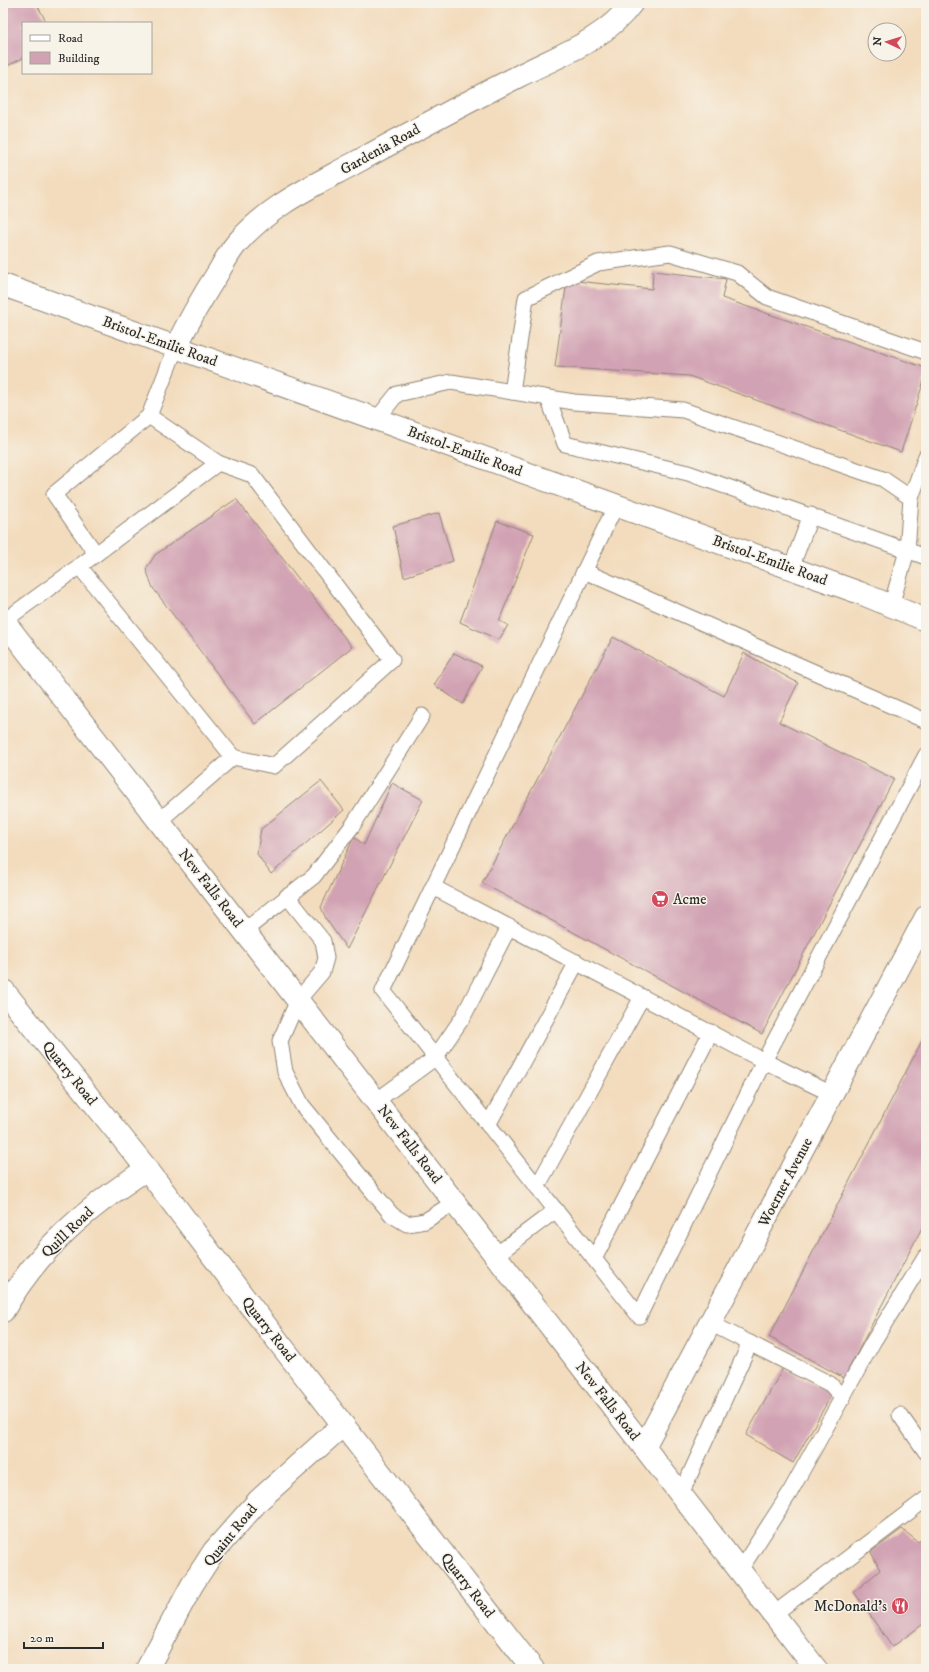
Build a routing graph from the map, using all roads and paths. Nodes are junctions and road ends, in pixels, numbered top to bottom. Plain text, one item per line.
1 (632, 3) edge
2 (3, 285) edge
3 (176, 347) junction
4 (926, 352) edge
5 (512, 392) junction
6 (548, 398) junction
7 (148, 416) junction
8 (377, 419) junction
9 (926, 456) edge
10 (218, 463) junction
11 (911, 498) junction
12 (616, 505) junction
13 (811, 515) junction
14 (907, 551) junction
15 (96, 554) junction
16 (926, 557) edge
17 (79, 566) junction
18 (792, 568) junction
19 (584, 571) junction
20 (892, 606) junction
21 (926, 620) edge
22 (3, 621) edge
23 (422, 716) dead end
24 (926, 720) edge
25 (926, 756) edge
26 (233, 757) junction
27 (159, 821) junction
28 (433, 888) junction
29 (287, 896) junction
30 (926, 917) edge
31 (509, 928) junction
32 (244, 931) junction
33 (577, 962) junction
34 (3, 990) edge
35 (642, 997) junction
36 (298, 1000) junction
37 (711, 1032) junction
38 (435, 1058) junction
39 (764, 1061) junction
40 (832, 1094) junction
41 (376, 1101) junction
42 (488, 1125) junction
43 (147, 1169) junction
44 (537, 1187) junction
45 (454, 1202) junction
46 (556, 1210) junction
47 (496, 1255) junction
48 (926, 1256) edge
49 (594, 1259) junction
50 (3, 1311) edge
51 (710, 1323) junction
52 (750, 1343) junction
53 (843, 1398) junction
54 (900, 1415) dead end
55 (343, 1425) junction
56 (644, 1446) junction
57 (926, 1452) edge
58 (681, 1494) junction
59 (926, 1499) edge
60 (740, 1570) junction
61 (774, 1614) junction
62 (147, 1669) edge
63 (534, 1669) edge
64 (816, 1669) edge

1 - 3 street, Gardenia Road
2 - 3 street, Bristol-Emilie Road
3 - 7 lane
3 - 8 street, Bristol-Emilie Road
4 - 5 lane
5 - 6 lane
5 - 8 lane
6 - 11 lane
6 - 13 lane
7 - 10 lane
7 - 15 lane
8 - 12 street, Bristol-Emilie Road
9 - 11 lane
10 - 15 lane
10 - 26 lane
11 - 14 lane
12 - 18 street, Bristol-Emilie Road
12 - 19 lane
13 - 14 lane
13 - 18 lane
14 - 16 lane
14 - 20 lane
15 - 17 lane
17 - 22 lane
17 - 26 lane
18 - 20 street, Bristol-Emilie Road
19 - 24 lane
19 - 28 lane
20 - 21 street, Bristol-Emilie Road
22 - 27 street, New Falls Road
23 - 29 lane
25 - 39 lane
26 - 27 lane
27 - 32 street, New Falls Road
28 - 31 lane
28 - 38 lane
29 - 32 lane
29 - 36 lane
30 - 40 street, Woerner Avenue
31 - 33 lane
31 - 38 lane
32 - 36 street, New Falls Road
33 - 35 lane
33 - 42 lane
34 - 43 street, Quarry Road
35 - 37 lane
35 - 44 lane
36 - 41 street, New Falls Road
36 - 45 lane
37 - 39 lane
37 - 49 lane
38 - 41 lane
38 - 42 lane
39 - 40 lane
39 - 49 lane
40 - 51 street, Woerner Avenue
41 - 45 street, New Falls Road
42 - 44 lane
43 - 50 street, Quill Road
43 - 55 street, Quarry Road
44 - 46 lane
45 - 47 street, New Falls Road
46 - 47 lane
46 - 49 lane
47 - 56 street, New Falls Road
48 - 53 lane
51 - 52 lane
51 - 56 street, Woerner Avenue
52 - 53 lane
52 - 58 lane
53 - 60 lane
54 - 57 lane
55 - 62 street, Quaint Road
55 - 63 street, Quarry Road
56 - 58 street, New Falls Road
58 - 60 street, New Falls Road
59 - 61 lane
60 - 61 street, New Falls Road
61 - 64 street, New Falls Road

